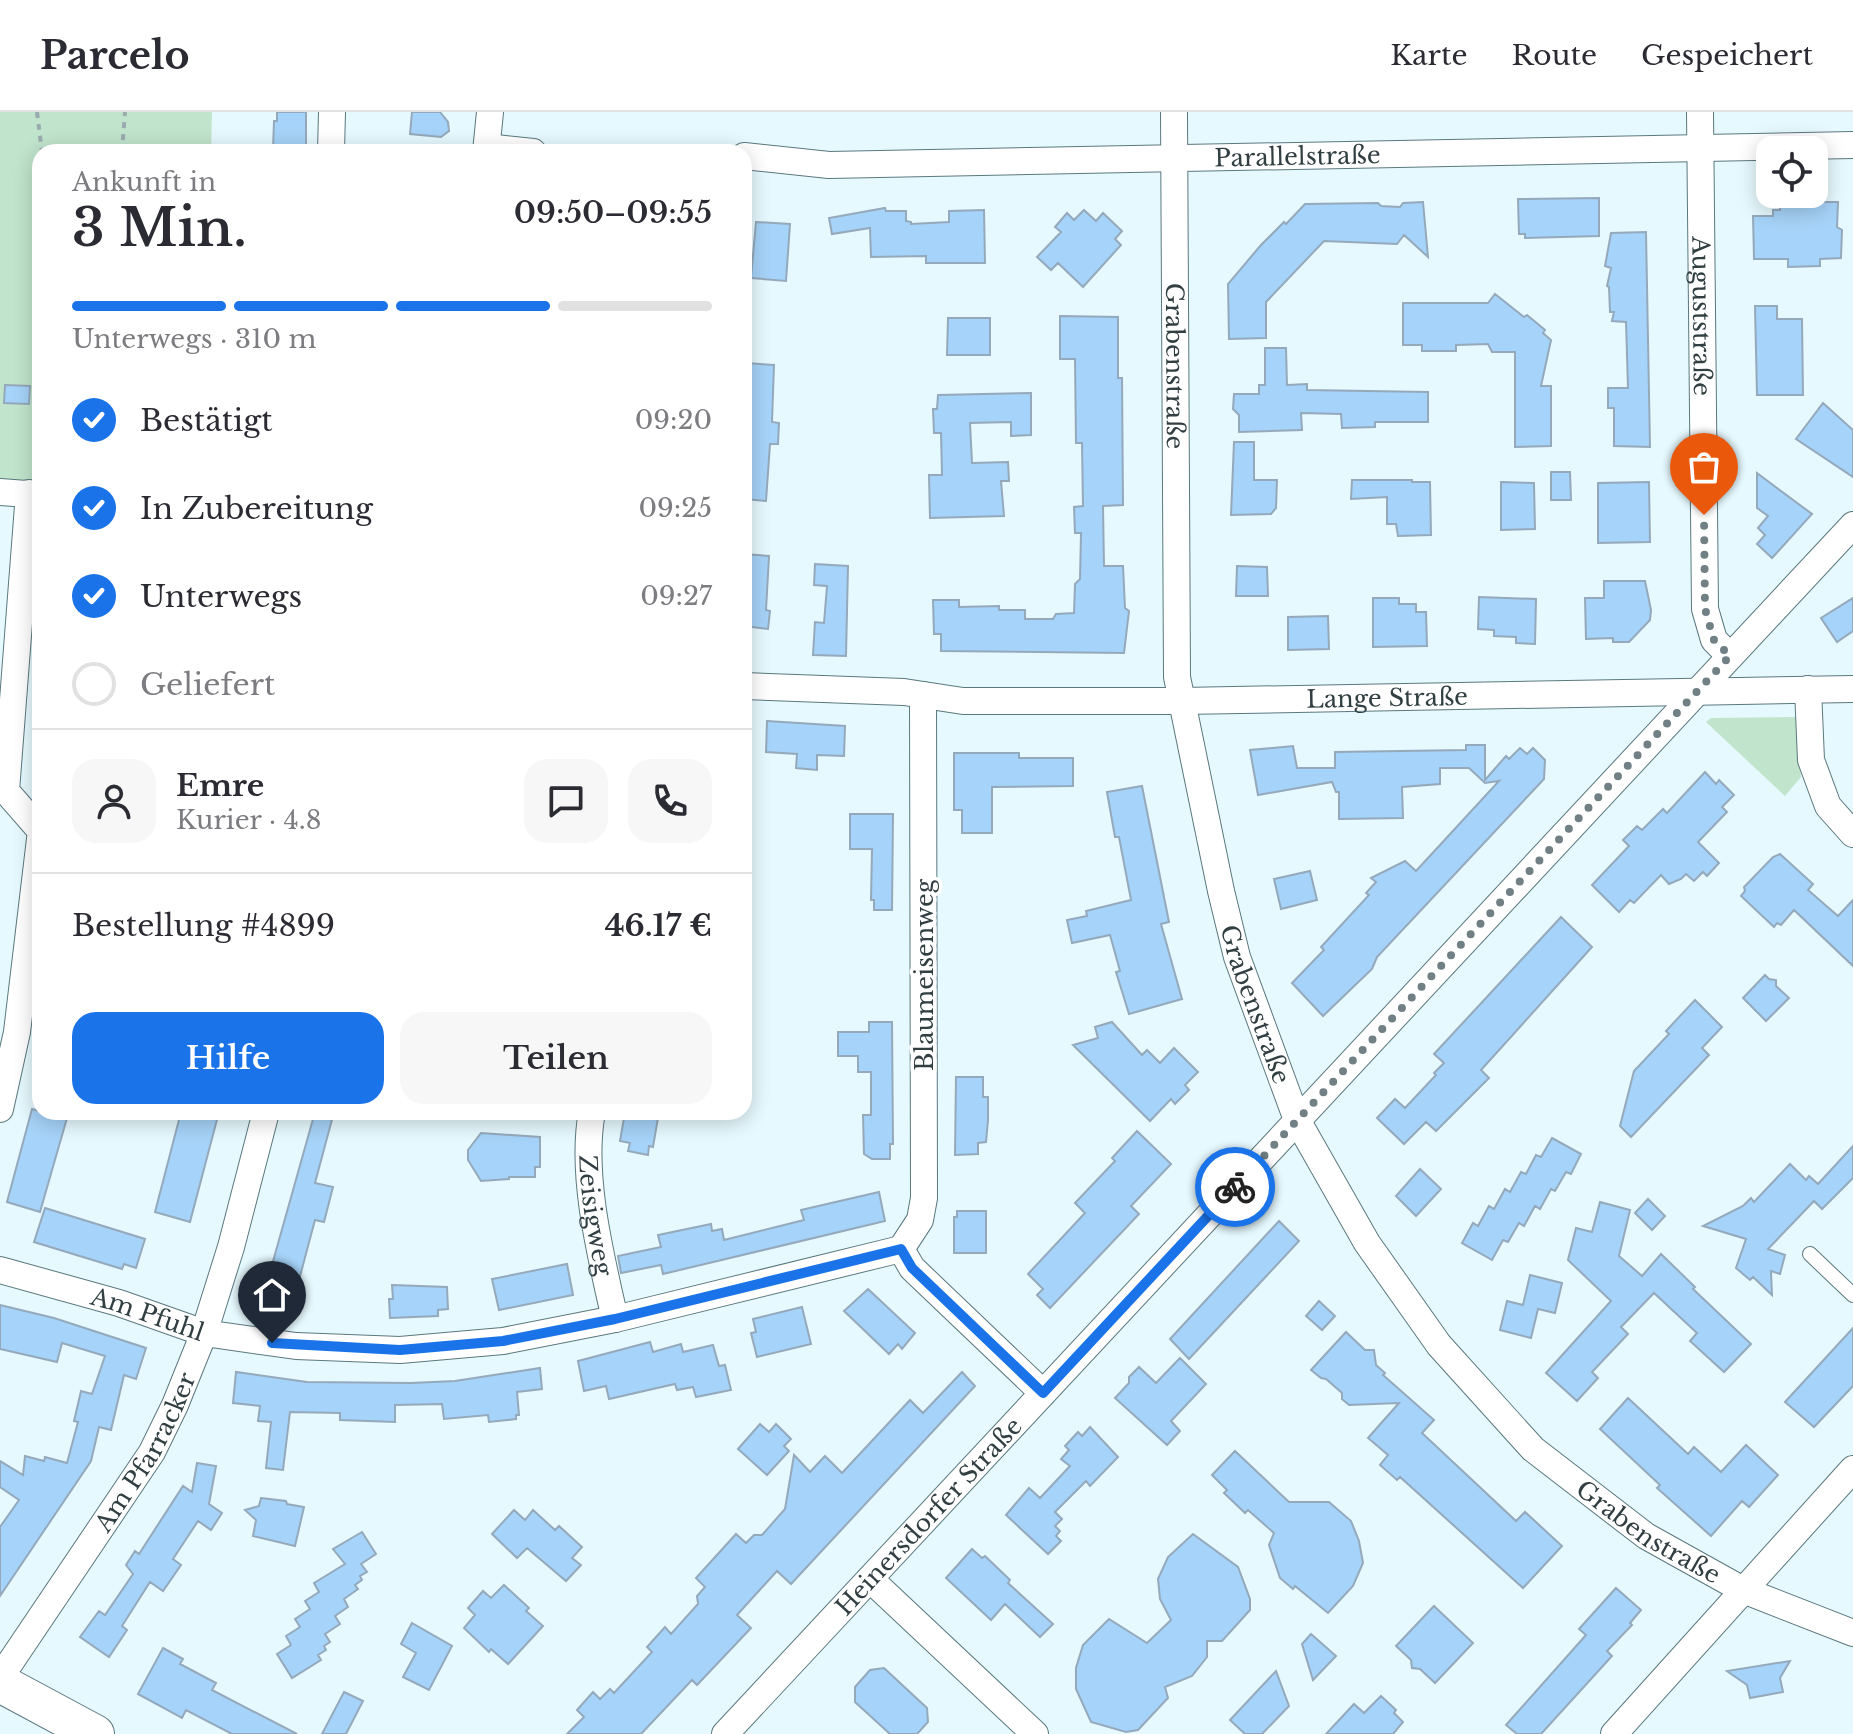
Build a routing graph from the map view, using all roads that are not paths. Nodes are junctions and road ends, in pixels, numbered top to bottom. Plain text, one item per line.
1 (332, 112) edge
2 (490, 112) edge
3 (1174, 112) edge
4 (1700, 112) edge
5 (331, 144) edge
6 (487, 144) edge
7 (1853, 145) edge
8 (1700, 148) junction
9 (752, 157) edge
10 (1175, 157) junction
11 (0, 492) edge
12 (32, 494) edge
13 (1853, 525) edge
14 (32, 534) edge
15 (1730, 656) junction
16 (752, 686) edge
17 (1808, 689) junction
18 (1853, 689) edge
19 (1698, 691) junction
20 (923, 695) junction
21 (1181, 701) junction
22 (32, 821) edge
23 (1853, 834) edge
24 (32, 906) edge
25 (0, 1109) edge
26 (264, 1120) edge
27 (590, 1120) edge
28 (1297, 1120) junction
29 (901, 1249) junction
30 (1810, 1254) dead end
31 (0, 1270) edge
32 (1853, 1295) edge
33 (615, 1319) junction
34 (204, 1333) junction
35 (1043, 1393) junction
36 (1853, 1469) edge
37 (870, 1579) junction
38 (1743, 1590) junction
39 (1853, 1633) edge
40 (0, 1674) edge
41 (0, 1683) edge
42 (95, 1734) edge
43 (725, 1734) edge
44 (1035, 1734) edge
45 (1614, 1734) edge

1 - 5 street
2 - 6 street
3 - 10 street, Grabenstraße
4 - 8 street, Auguststraße
7 - 8 street, Parallelstraße
8 - 10 street, Parallelstraße
8 - 15 street, Auguststraße
9 - 10 street, Parallelstraße
10 - 21 street, Grabenstraße
11 - 12 street
13 - 15 street, Heinersdorfer Straße
14 - 22 street
15 - 19 street, Heinersdorfer Straße
16 - 20 street, Lange Straße
17 - 18 street, Lange Straße
17 - 19 street, Lange Straße
17 - 23 street
19 - 21 street, Lange Straße
19 - 28 street, Heinersdorfer Straße
20 - 21 street, Lange Straße
20 - 29 street, Blaumeisenweg
21 - 28 street, Grabenstraße
24 - 25 street
26 - 34 street, Am Pfarracker
27 - 33 street, Zeisigweg
28 - 35 street, Heinersdorfer Straße
28 - 38 street, Grabenstraße
29 - 33 street, Am Pfuhl
29 - 35 street
30 - 32 lane
31 - 34 street, Am Pfuhl
33 - 34 street, Am Pfuhl
34 - 40 street, Am Pfarracker
35 - 37 street, Heinersdorfer Straße
36 - 38 street
37 - 43 street, Heinersdorfer Straße
37 - 44 street
38 - 39 street, Grabenstraße
38 - 45 street
41 - 42 main road

